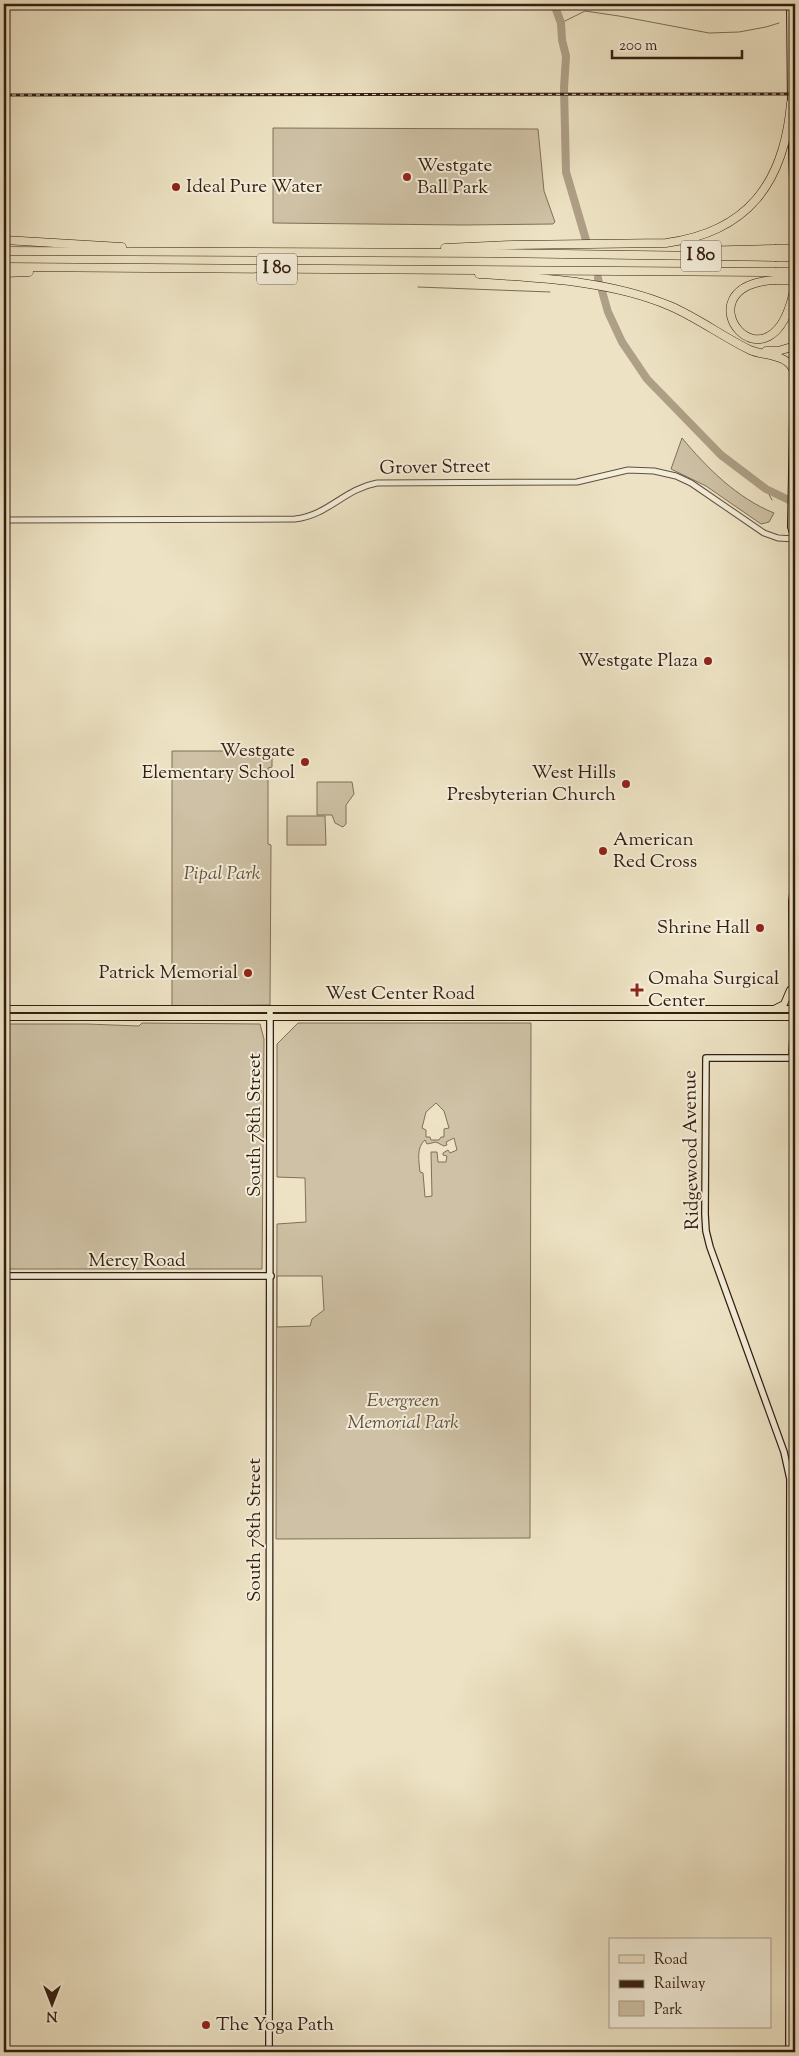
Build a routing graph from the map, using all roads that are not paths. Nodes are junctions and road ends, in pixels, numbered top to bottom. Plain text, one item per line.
1 (790, 4) edge
2 (791, 103) junction
3 (795, 188) edge
4 (4, 240) edge
5 (795, 247) edge
6 (4, 251) edge
7 (184, 252) junction
8 (353, 252) junction
9 (775, 253) junction
10 (795, 257) edge
11 (4, 267) edge
12 (150, 268) junction
13 (403, 269) junction
14 (795, 272) edge
15 (4, 273) edge
16 (775, 276) junction
17 (795, 280) edge
18 (795, 284) edge
19 (795, 303) edge
20 (795, 310) edge
21 (742, 345) junction
22 (794, 346) edge
23 (793, 369) junction
24 (4, 520) edge
25 (795, 538) edge
26 (795, 567) edge
27 (795, 764) edge
28 (795, 841) edge
29 (795, 879) edge
30 (792, 979) junction
31 (4, 1009) edge
32 (270, 1009) junction
33 (770, 1009) junction
34 (794, 1014) edge
35 (4, 1017) edge
36 (270, 1017) junction
37 (4, 1276) edge
38 (271, 1276) junction
39 (269, 2052) edge
40 (789, 2052) edge

1 - 2 main road
2 - 3 main road
2 - 8 highway
3 - 5 main road
4 - 7 highway
5 - 9 highway, bridge
6 - 7 highway, I 80
7 - 8 highway, I 80
8 - 9 highway, I 80
9 - 10 highway, I 80, bridge
11 - 12 highway, I 80
12 - 13 highway, I 80
12 - 15 highway
13 - 16 highway, I 80
13 - 21 highway
14 - 16 highway, I 80, bridge
16 - 17 highway, bridge
16 - 18 highway
18 - 19 main road
20 - 22 main road
21 - 22 highway
21 - 23 highway
22 - 23 main road
23 - 25 main road
24 - 25 street, Grover Street
25 - 26 main road
27 - 28 main road
29 - 30 main road
30 - 33 main road
30 - 34 main road
31 - 32 main road, West Center Road
32 - 33 main road, West Center Road
32 - 36 main road, South 78th Street
33 - 34 main road, West Center Road
34 - 36 main road, West Center Road
34 - 40 main road, Ridgewood Avenue
35 - 36 main road, West Center Road
36 - 38 main road, South 78th Street
37 - 38 main road, Mercy Road
38 - 39 main road, South 78th Street

